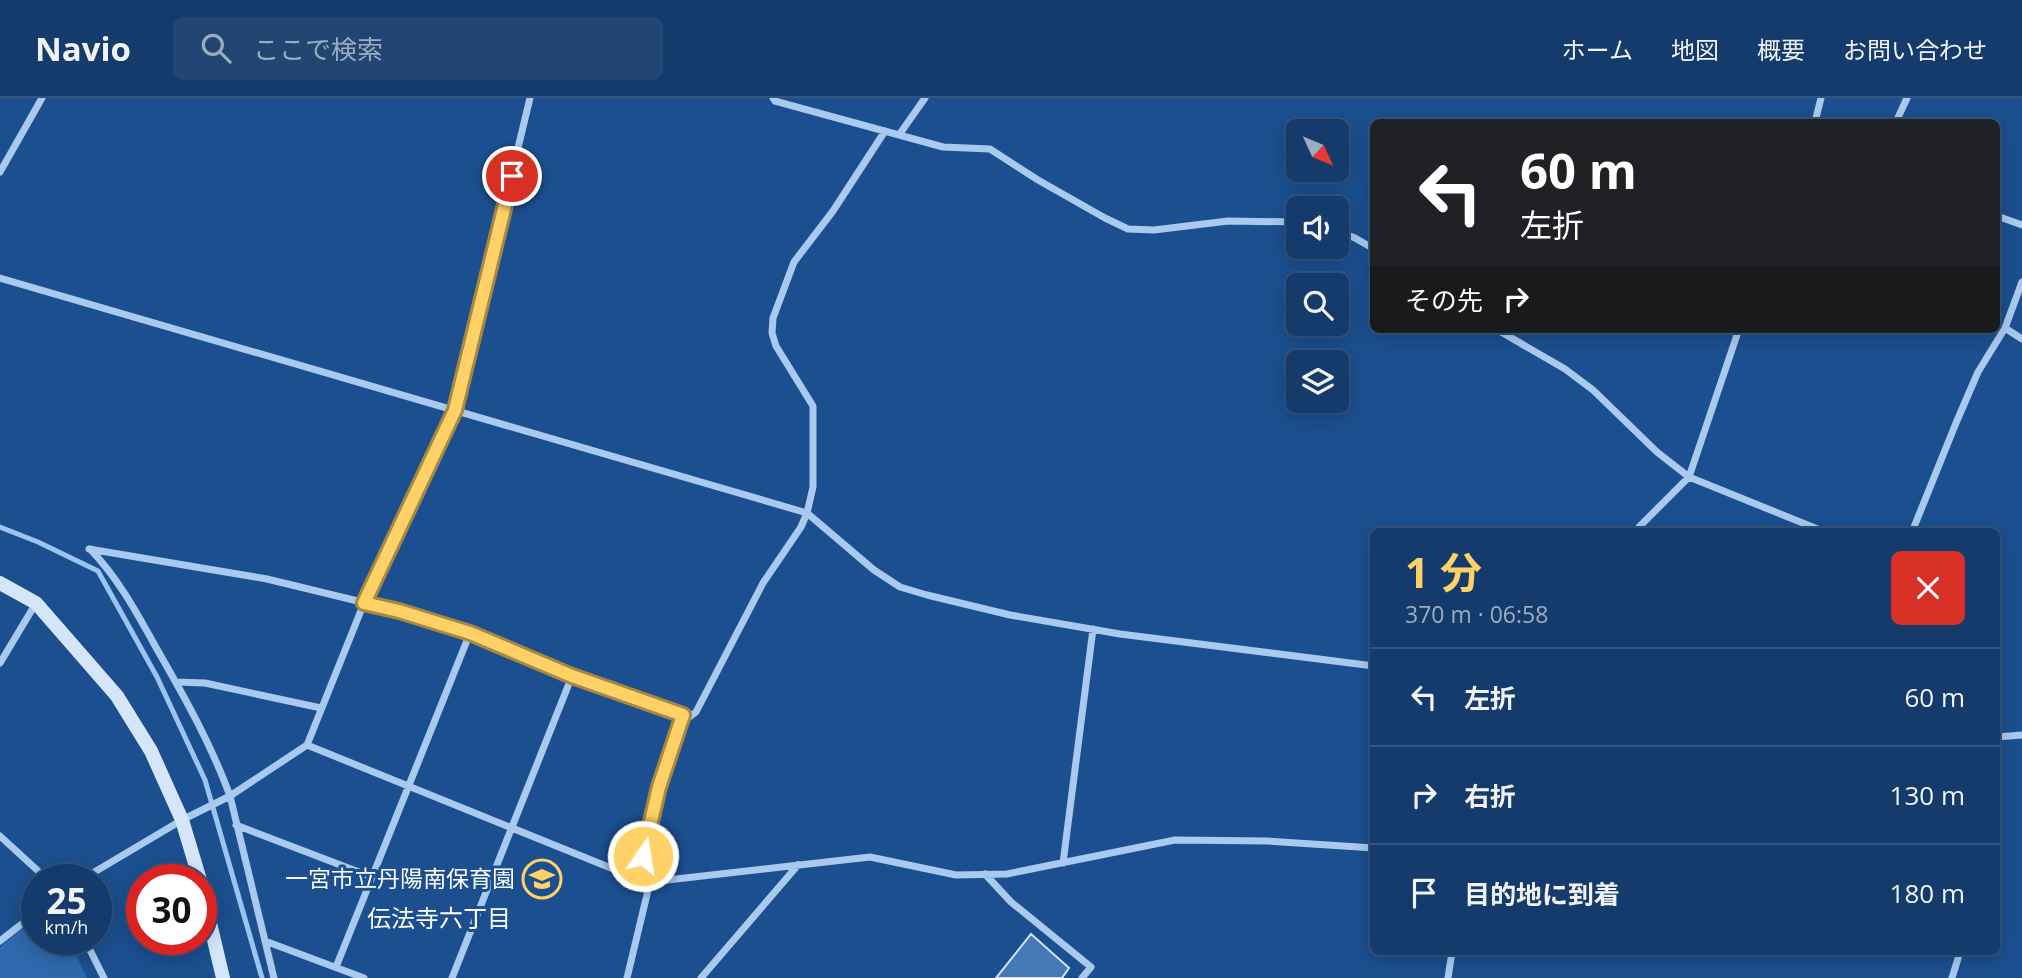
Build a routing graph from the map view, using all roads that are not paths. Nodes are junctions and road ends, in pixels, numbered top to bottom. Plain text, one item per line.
1 (42, 98) edge
2 (530, 98) edge
3 (773, 98) edge
4 (925, 98) edge
5 (1821, 98) edge
6 (1907, 98) edge
7 (1816, 119) edge
8 (1897, 119) edge
9 (885, 131) junction
10 (899, 135) junction
11 (0, 172) edge
12 (2000, 217) edge
13 (1286, 222) edge
14 (2022, 225) edge
15 (1349, 236) edge
16 (1370, 247) edge
17 (0, 278) edge
18 (2022, 282) edge
19 (2005, 328) junction
20 (1503, 333) edge
21 (1738, 333) edge
22 (2022, 338) edge
23 (455, 410) junction
24 (1689, 477) junction
25 (807, 513) junction
26 (1639, 528) edge
27 (1815, 528) edge
28 (1913, 528) edge
29 (0, 583) edge
30 (36, 603) junction
31 (364, 603) junction
32 (1093, 629) junction
33 (470, 633) junction
34 (0, 663) edge
35 (1370, 665) edge
36 (572, 676) junction
37 (176, 682) junction
38 (321, 708) junction
39 (680, 724) junction
40 (2022, 735) edge
41 (2000, 737) edge
42 (307, 745) junction
43 (409, 786) junction
44 (226, 798) junction
45 (182, 820) junction
46 (236, 825) junction
47 (512, 828) junction
48 (0, 836) edge
49 (1370, 848) edge
50 (1063, 863) junction
51 (31, 864) edge
52 (108, 864) edge
53 (195, 864) edge
54 (799, 865) junction
55 (985, 874) junction
56 (372, 877) junction
57 (638, 879) junction
58 (650, 882) junction
59 (21, 925) edge
60 (0, 941) edge
61 (265, 941) junction
62 (217, 952) edge
63 (92, 955) edge
64 (1452, 955) edge
65 (1958, 955) edge
66 (336, 967) junction
67 (104, 978) edge
68 (223, 978) edge
69 (273, 978) edge
70 (364, 978) edge
71 (452, 978) edge
72 (626, 978) edge
73 (701, 978) edge
74 (1082, 978) edge
75 (1448, 978) edge
76 (1952, 978) edge

1 - 11 street
2 - 23 street
3 - 9 street
4 - 10 street
5 - 7 street
6 - 8 street
9 - 10 street
9 - 25 street
10 - 13 street
12 - 14 street
15 - 16 street
17 - 23 street
18 - 19 street
19 - 22 street
19 - 28 street
20 - 24 street
21 - 24 street
23 - 25 street
23 - 31 street
24 - 26 street
24 - 27 street
25 - 32 street
25 - 39 street
29 - 30 main road
30 - 34 street
30 - 45 main road
31 - 33 street
31 - 37 street
31 - 38 street
32 - 35 street
32 - 50 street
33 - 36 street
33 - 43 street
36 - 39 street
36 - 47 street
37 - 38 street
37 - 44 street
38 - 42 street
39 - 57 street
40 - 41 street
42 - 43 street
42 - 44 street
43 - 47 street
43 - 56 street
44 - 45 street
44 - 46 street
45 - 52 street
45 - 53 main road
46 - 56 street
46 - 61 street
47 - 57 street
47 - 71 street
48 - 51 street
49 - 50 street
50 - 55 street
54 - 55 street
54 - 58 street
54 - 73 street
55 - 74 street
56 - 66 street
57 - 58 street
58 - 72 street
59 - 60 street
61 - 66 street
61 - 69 street
62 - 68 main road
63 - 67 street
64 - 75 street
65 - 76 street
66 - 70 street

